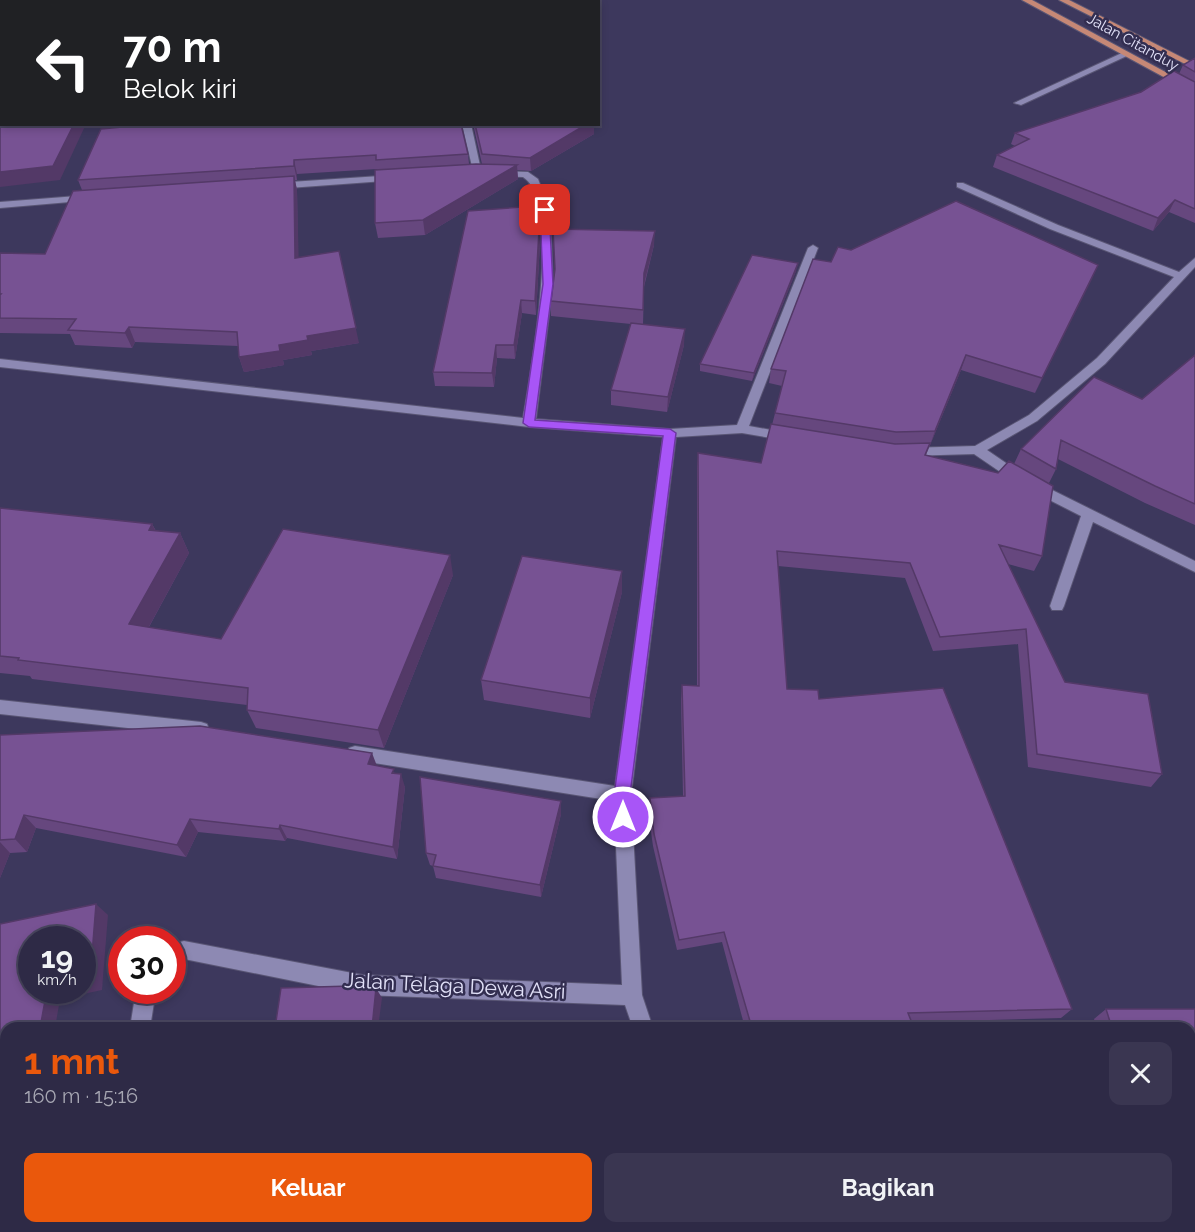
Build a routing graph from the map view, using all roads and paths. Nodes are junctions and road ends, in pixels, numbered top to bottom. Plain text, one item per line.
1 (1026, 0) edge
2 (1063, 0) edge
3 (1127, 54) junction
4 (1195, 67) edge
5 (1195, 91) edge
6 (1017, 103) dead end
7 (466, 126) edge
8 (407, 177) edge
9 (960, 185) dead end
10 (269, 186) edge
11 (106, 197) edge
12 (0, 205) edge
13 (813, 248) dead end
14 (1195, 261) edge
15 (1180, 276) junction
16 (0, 363) edge
17 (529, 423) junction
18 (742, 429) junction
19 (670, 433) junction
20 (799, 438) edge
21 (977, 450) junction
22 (891, 453) edge
23 (1089, 512) junction
24 (1195, 567) edge
25 (1057, 606) dead end
26 (0, 707) edge
27 (212, 730) edge
28 (341, 751) edge
29 (622, 795) junction
30 (186, 950) edge
31 (632, 995) junction
32 (144, 1004) edge
33 (141, 1022) edge
34 (641, 1022) edge

1 - 3 main road, Jalan Citanduy
2 - 4 main road, Jalan Citanduy
3 - 5 main road, Jalan Citanduy
3 - 6 street
7 - 17 street
8 - 10 street
9 - 15 street
11 - 12 street
13 - 18 street
14 - 15 street
15 - 21 street
16 - 17 street
17 - 19 street
18 - 19 street
18 - 20 street
19 - 29 street
21 - 22 street
21 - 23 street
23 - 24 street
23 - 25 street
26 - 27 street
28 - 29 street
29 - 31 street
30 - 31 street, Jalan Telaga Dewa Asri
31 - 34 street
32 - 33 street

